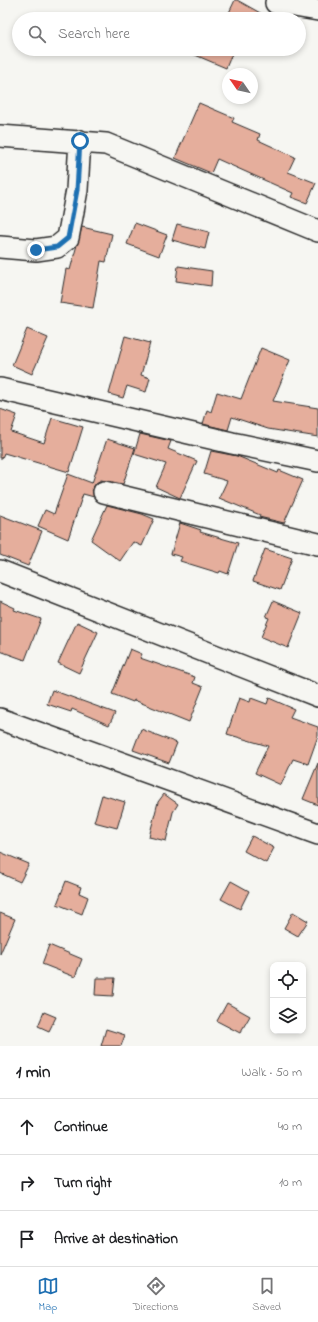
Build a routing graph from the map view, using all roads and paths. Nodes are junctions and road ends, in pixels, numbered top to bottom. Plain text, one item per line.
1 (276, 3) dead end
2 (318, 10) edge
3 (0, 136) edge
4 (80, 141) junction
5 (318, 231) edge
6 (0, 246) edge
7 (0, 389) edge
8 (318, 460) edge
9 (104, 492) dead end
10 (318, 544) edge
11 (0, 571) edge
12 (318, 696) edge
13 (0, 719) edge
14 (318, 834) edge

1 - 2 street
3 - 4 street
4 - 5 street
4 - 6 street
7 - 8 street
9 - 10 street
11 - 12 street
13 - 14 street

